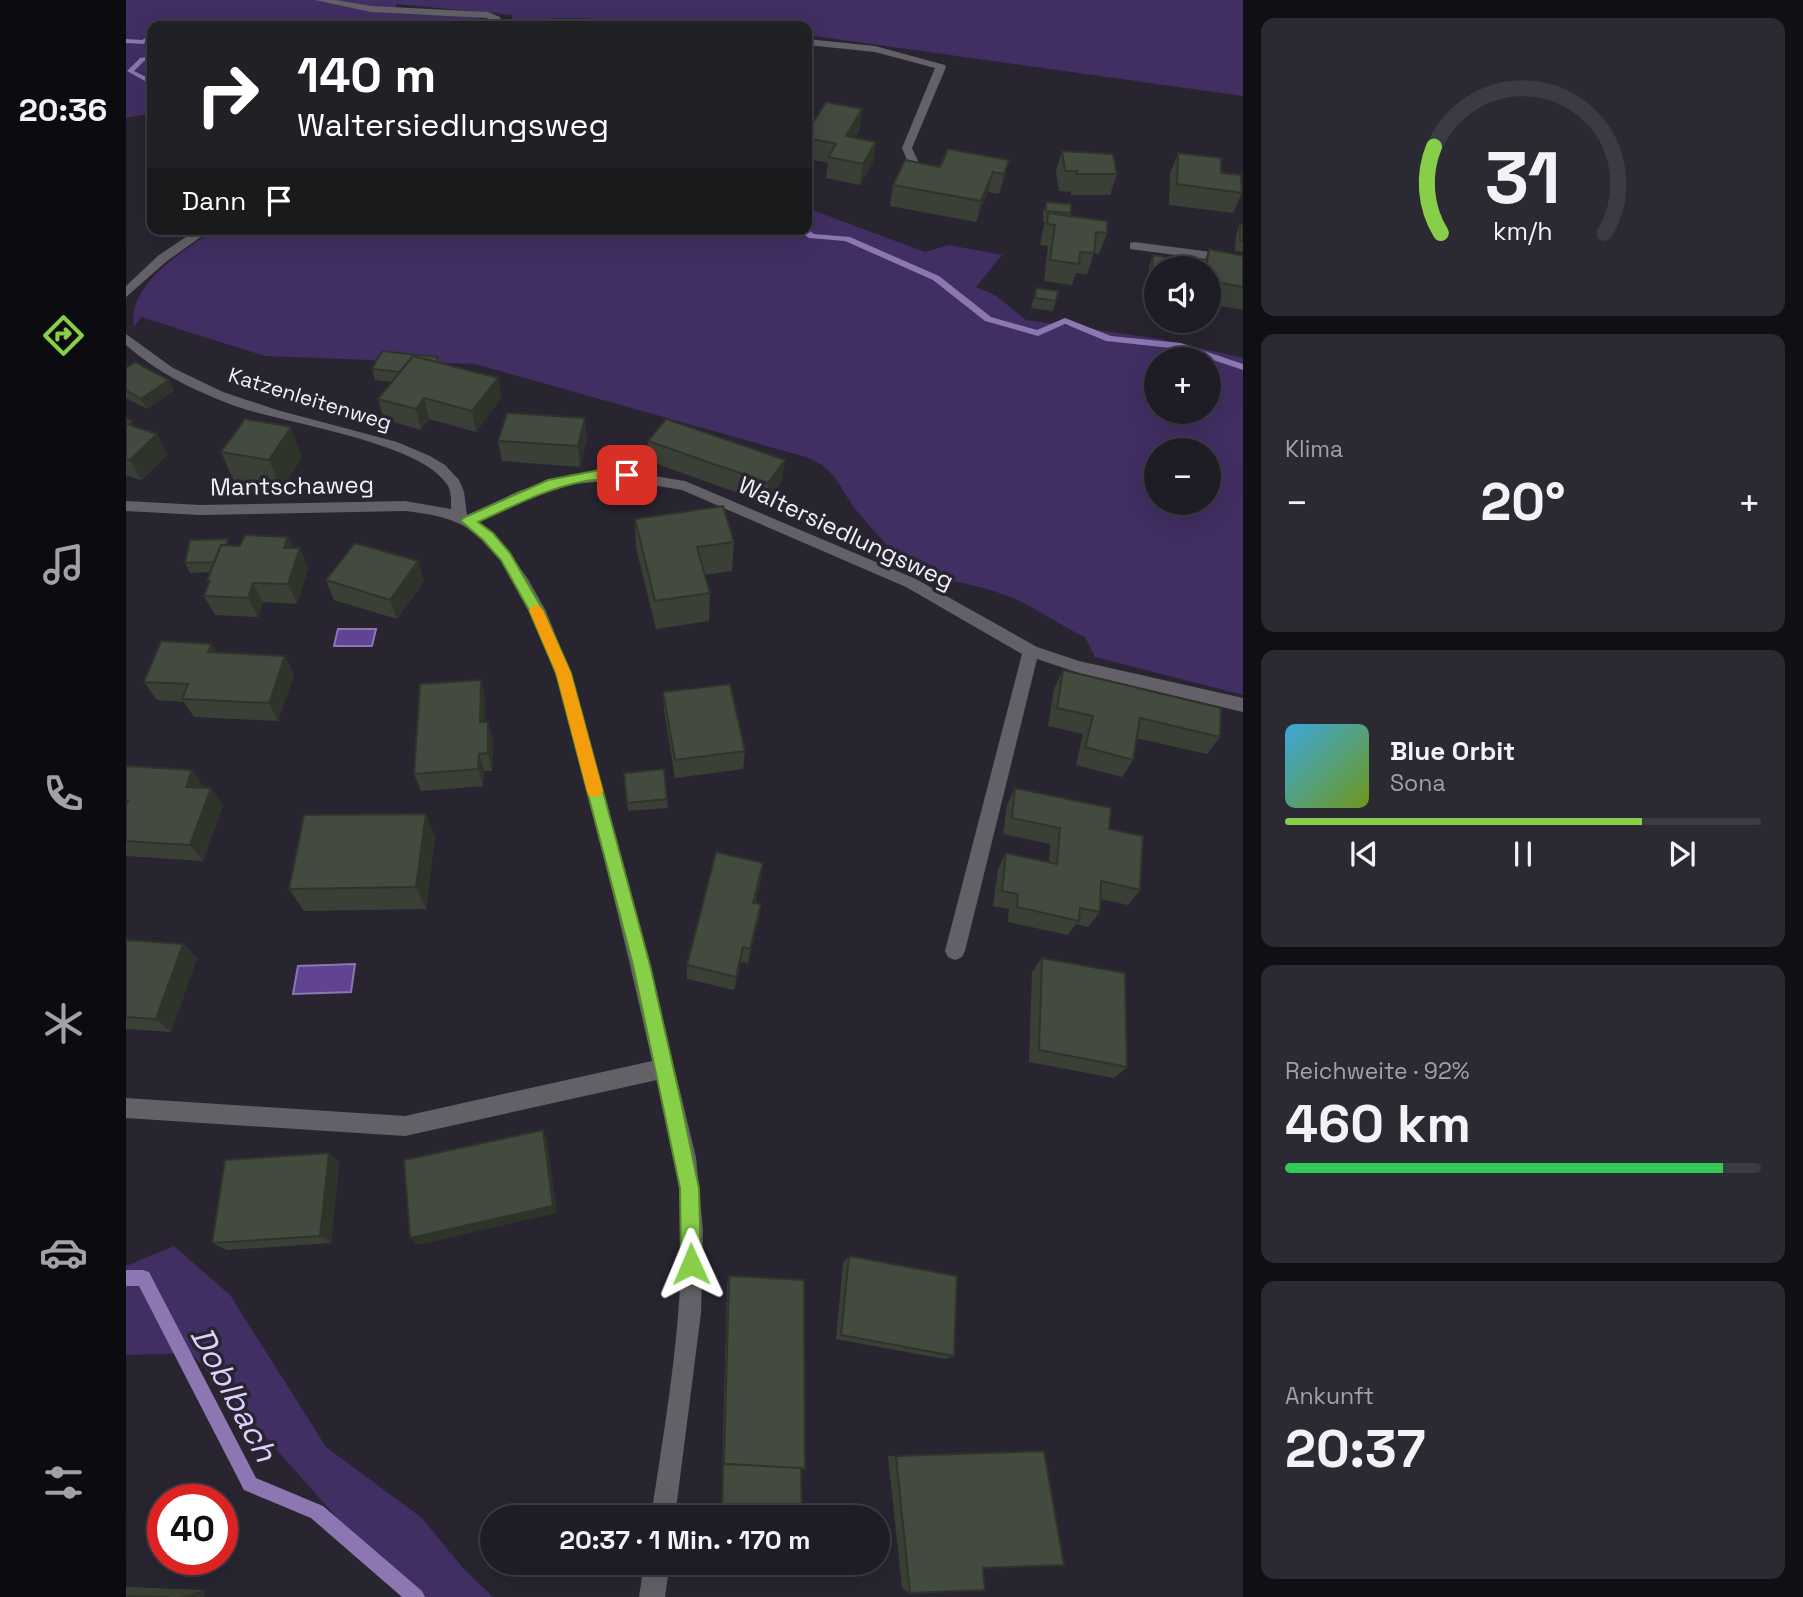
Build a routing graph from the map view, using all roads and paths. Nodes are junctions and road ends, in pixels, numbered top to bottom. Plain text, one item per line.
1 (320, 0) edge
2 (497, 21) edge
3 (812, 42) edge
4 (916, 170) edge
5 (197, 235) edge
6 (1134, 246) dead end
7 (1243, 260) edge
8 (126, 293) edge
9 (126, 338) edge
10 (126, 506) edge
11 (463, 518) junction
12 (1031, 651) junction
13 (1243, 705) edge
14 (956, 951) dead end
15 (664, 1068) junction
16 (126, 1108) edge
17 (665, 1505) edge
18 (655, 1575) edge
19 (652, 1597) edge

1 - 2 street
3 - 4 street
5 - 8 street
6 - 7 street
9 - 11 street, Katzenleitenweg
10 - 11 street, Mantschaweg
11 - 12 street, Waltersiedlungsweg
11 - 15 street
12 - 13 street, Waltersiedlungsweg
12 - 14 street
15 - 16 street
15 - 17 street
18 - 19 street

